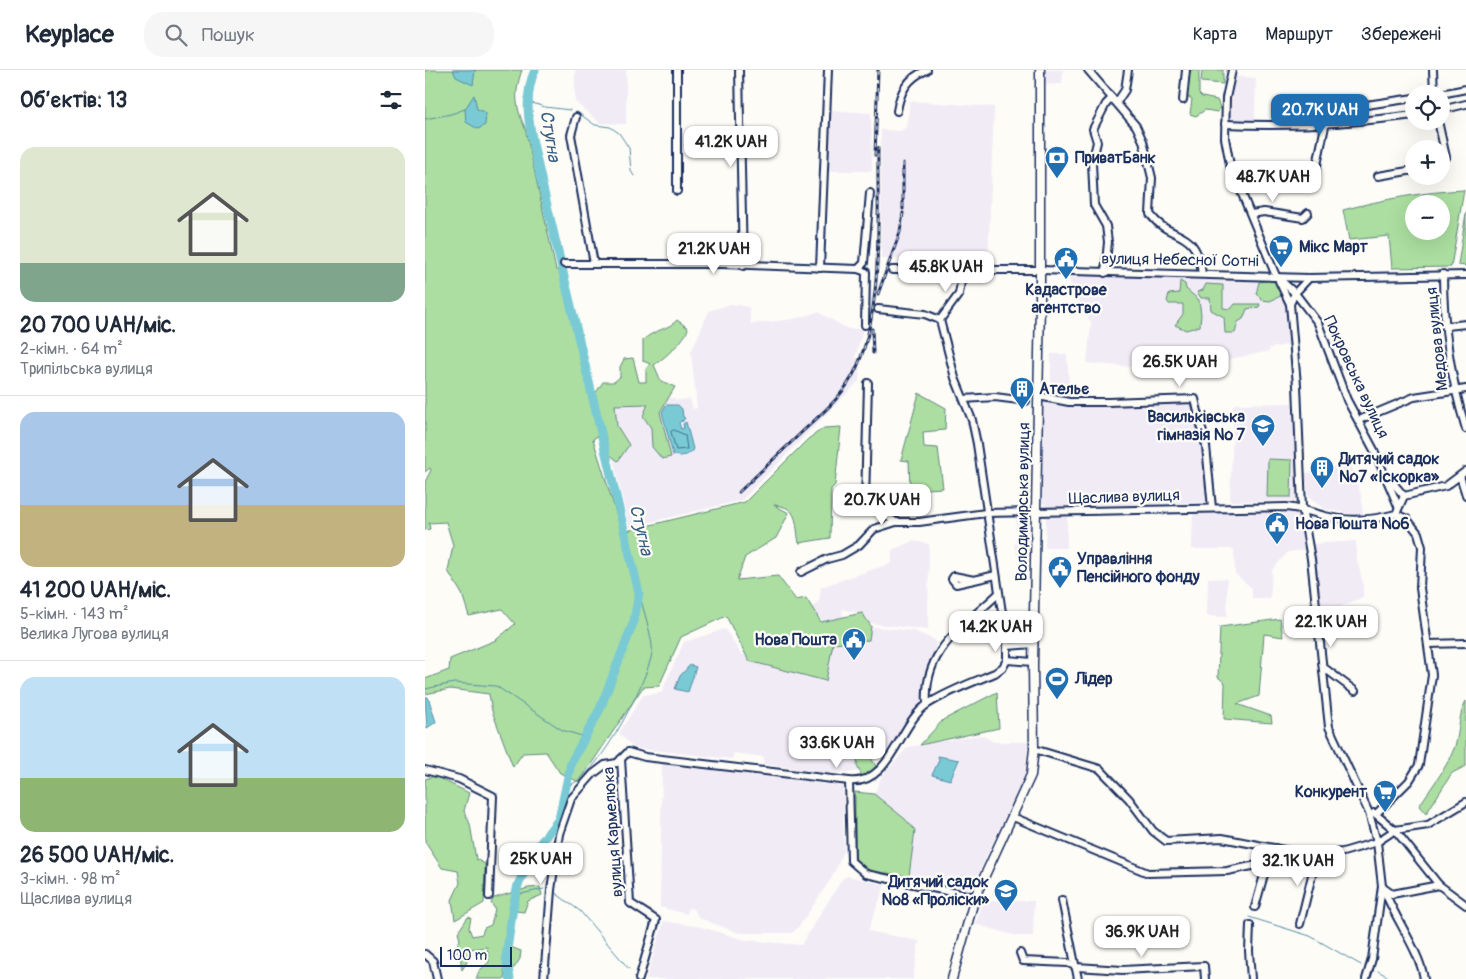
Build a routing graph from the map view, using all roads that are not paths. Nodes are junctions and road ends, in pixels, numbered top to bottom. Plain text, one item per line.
1 (677, 70) edge
2 (739, 70) edge
3 (828, 70) edge
4 (927, 70) edge
5 (1040, 70) edge
6 (1088, 70) edge
7 (1127, 70) edge
8 (1186, 70) edge
9 (1232, 70) edge
10 (1433, 70) edge
11 (1434, 85) edge
12 (1466, 89) edge
13 (1450, 92) edge
14 (1405, 99) edge
15 (1114, 100) junction
16 (1183, 100) dead end
17 (1466, 104) edge
18 (1450, 108) edge
19 (897, 111) dead end
20 (1405, 116) edge
21 (576, 117) dead end
22 (1225, 124) junction
23 (1324, 126) junction
24 (1405, 172) edge
25 (1315, 175) dead end
26 (1378, 176) dead end
27 (677, 191) dead end
28 (870, 193) dead end
29 (1308, 213) dead end
30 (1251, 214) junction
31 (564, 264) dead end
32 (593, 264) junction
33 (743, 266) junction
34 (820, 268) junction
35 (858, 270) junction
36 (892, 270) dead end
37 (1040, 270) junction
38 (963, 271) junction
39 (1105, 273) junction
40 (1202, 274) junction
41 (1443, 274) junction
42 (1466, 275) edge
43 (1276, 276) junction
44 (1309, 278) junction
45 (1295, 294) junction
46 (1290, 304) junction
47 (878, 310) dead end
48 (940, 320) junction
49 (1466, 324) edge
50 (865, 325) dead end
51 (1447, 326) junction
52 (867, 383) dead end
53 (1466, 389) edge
54 (1455, 390) junction
55 (1038, 396) junction
56 (964, 399) junction
57 (1026, 400) dead end
58 (1359, 420) junction
59 (1466, 429) edge
60 (1466, 471) edge
61 (1384, 473) junction
62 (1460, 476) junction
63 (1466, 495) edge
64 (1404, 496) junction
65 (1398, 506) junction
66 (1212, 508) junction
67 (1302, 508) junction
68 (986, 513) junction
69 (1037, 513) junction
70 (1396, 514) junction
71 (896, 522) junction
72 (801, 572) dead end
73 (997, 575) junction
74 (974, 580) dead end
75 (998, 594) junction
76 (1466, 643) edge
77 (1034, 644) junction
78 (1429, 644) junction
79 (1007, 646) junction
80 (1007, 660) junction
81 (1033, 662) junction
82 (1323, 667) junction
83 (1355, 691) dead end
84 (927, 704) junction
85 (1034, 749) junction
86 (621, 759) junction
87 (425, 770) edge
88 (849, 781) junction
89 (1466, 802) edge
90 (1373, 813) junction
91 (1013, 817) junction
92 (1395, 830) junction
93 (1377, 842) junction
94 (1273, 851) junction
95 (1317, 856) junction
96 (1439, 884) junction
97 (1382, 886) junction
98 (489, 896) dead end
99 (975, 897) junction
100 (1062, 900) dead end
101 (1466, 905) edge
102 (1255, 907) dead end
103 (1300, 924) dead end
104 (1250, 925) dead end
105 (1020, 953) dead end
106 (425, 954) edge
107 (1077, 968) junction
108 (1424, 978) edge
109 (437, 979) edge
110 (544, 979) edge
111 (639, 979) edge
112 (951, 979) edge
113 (1079, 979) edge
114 (1205, 979) edge
115 (1251, 979) edge
116 (1366, 979) edge

1 - 27 street
2 - 33 street
3 - 34 street
4 - 19 street
5 - 37 main road, Володимирська вулиця
6 - 15 street
7 - 15 street
8 - 16 street
9 - 22 street, Покровська вулиця
10 - 11 street
12 - 13 street
14 - 23 street
15 - 39 street
15 - 40 street
17 - 18 street
20 - 23 street
21 - 32 street
22 - 23 street
22 - 30 street, Покровська вулиця
23 - 25 street
24 - 26 street
28 - 35 street
29 - 30 street
30 - 43 street, Покровська вулиця
31 - 32 street
32 - 33 street
33 - 34 street
34 - 35 street
35 - 50 street
36 - 38 street, вулиця Небесної Сотні
37 - 38 street, вулиця Небесної Сотні
37 - 39 street, вулиця Небесної Сотні
37 - 55 main road, Володимирська вулиця
38 - 48 street
39 - 40 street, вулиця Небесної Сотні
40 - 43 street, вулиця Небесної Сотні
41 - 42 street, вулиця Небесної Сотні
41 - 44 street, вулиця Небесної Сотні
41 - 51 street, Медова вулиця
43 - 44 street, вулиця Небесної Сотні
43 - 45 street, Покровська вулиця
43 - 46 street
44 - 45 street
45 - 46 street
45 - 58 street, Покровська вулиця
46 - 67 street
47 - 48 street
48 - 56 street
49 - 51 street
51 - 54 street, Медова вулиця
52 - 71 street
53 - 54 street
54 - 58 street
54 - 59 street, Медова вулиця
55 - 66 street
55 - 69 main road, Володимирська вулиця
56 - 57 street
56 - 68 street
58 - 61 street, Покровська вулиця
60 - 62 street
61 - 64 street
61 - 65 street, Покровська вулиця
62 - 63 street
62 - 64 street
64 - 65 street
65 - 70 street
66 - 67 street, Щаслива вулиця
66 - 69 street, Щаслива вулиця
67 - 70 street, Щаслива вулиця
67 - 82 street
68 - 69 street, Щаслива вулиця
68 - 71 street, Щаслива вулиця
68 - 73 street
69 - 77 main road, Володимирська вулиця
70 - 78 street
71 - 72 street
73 - 74 street
73 - 75 street
75 - 79 street
75 - 84 street
76 - 78 street
77 - 79 street
77 - 81 main road, Володимирська вулиця
78 - 90 street
79 - 80 street
80 - 81 street
80 - 84 street
81 - 85 main road, Володимирська вулиця
82 - 83 street
82 - 90 street
84 - 88 street
85 - 91 main road, Володимирська вулиця
85 - 94 street
86 - 88 street
86 - 110 street
86 - 111 street, вулиця Кармелюка
87 - 98 street
88 - 99 street
89 - 92 street
90 - 92 street
90 - 93 street
91 - 94 street
91 - 99 main road, Володимирська вулиця
92 - 93 street
92 - 96 street
93 - 95 street
93 - 97 street
94 - 95 street
94 - 102 street
95 - 103 street
96 - 97 street
96 - 101 street
97 - 108 street
97 - 116 street
99 - 112 main road, Володимирська вулиця
100 - 107 street
104 - 115 street
105 - 107 street
106 - 109 street
107 - 113 street
107 - 114 street

